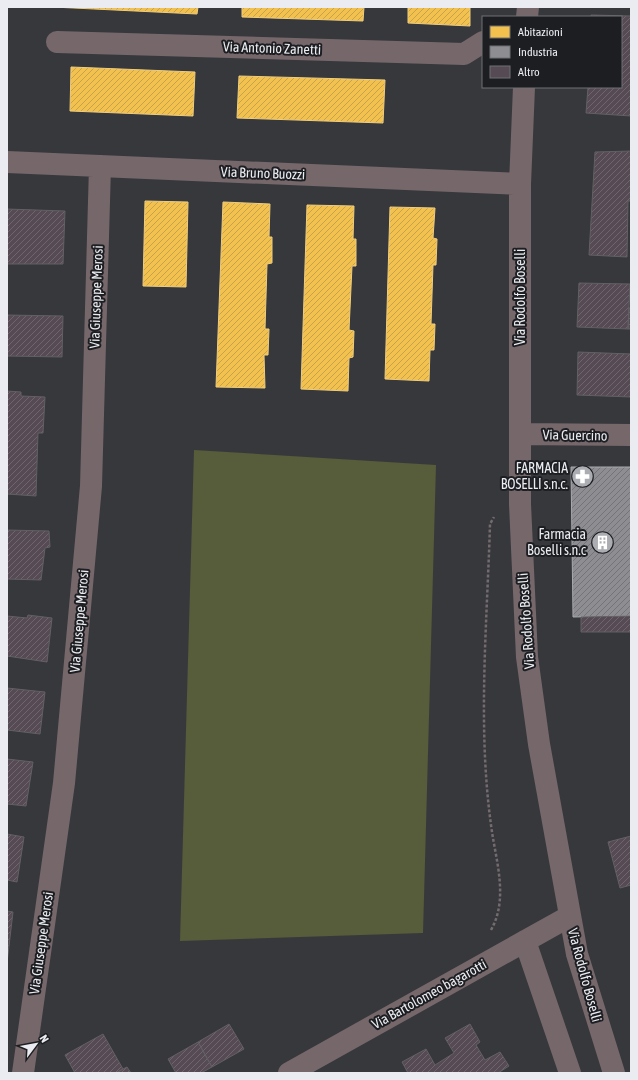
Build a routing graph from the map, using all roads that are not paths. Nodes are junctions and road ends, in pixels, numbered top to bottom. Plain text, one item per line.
1 (57, 42) dead end
2 (482, 43) edge
3 (524, 88) edge
4 (7, 162) edge
5 (100, 166) junction
6 (520, 184) junction
7 (520, 434) junction
8 (631, 435) edge
9 (570, 916) junction
10 (524, 941) junction
11 (23, 1073) edge
12 (289, 1073) edge
13 (570, 1073) edge
14 (614, 1073) edge

1 - 2 street, Via Antonio Zanetti
3 - 6 street, Via Rodolfo Boselli
4 - 5 street, Via Bruno Buozzi
5 - 6 street, Via Bruno Buozzi
5 - 11 street, Via Giuseppe Merosi
6 - 7 street, Via Rodolfo Boselli
7 - 8 street, Via Guercino
7 - 9 street, Via Rodolfo Boselli
9 - 10 street, Via Bartolomeo bagarotti
9 - 14 street, Via Rodolfo Boselli
10 - 12 street, Via Bartolomeo bagarotti
10 - 13 street

